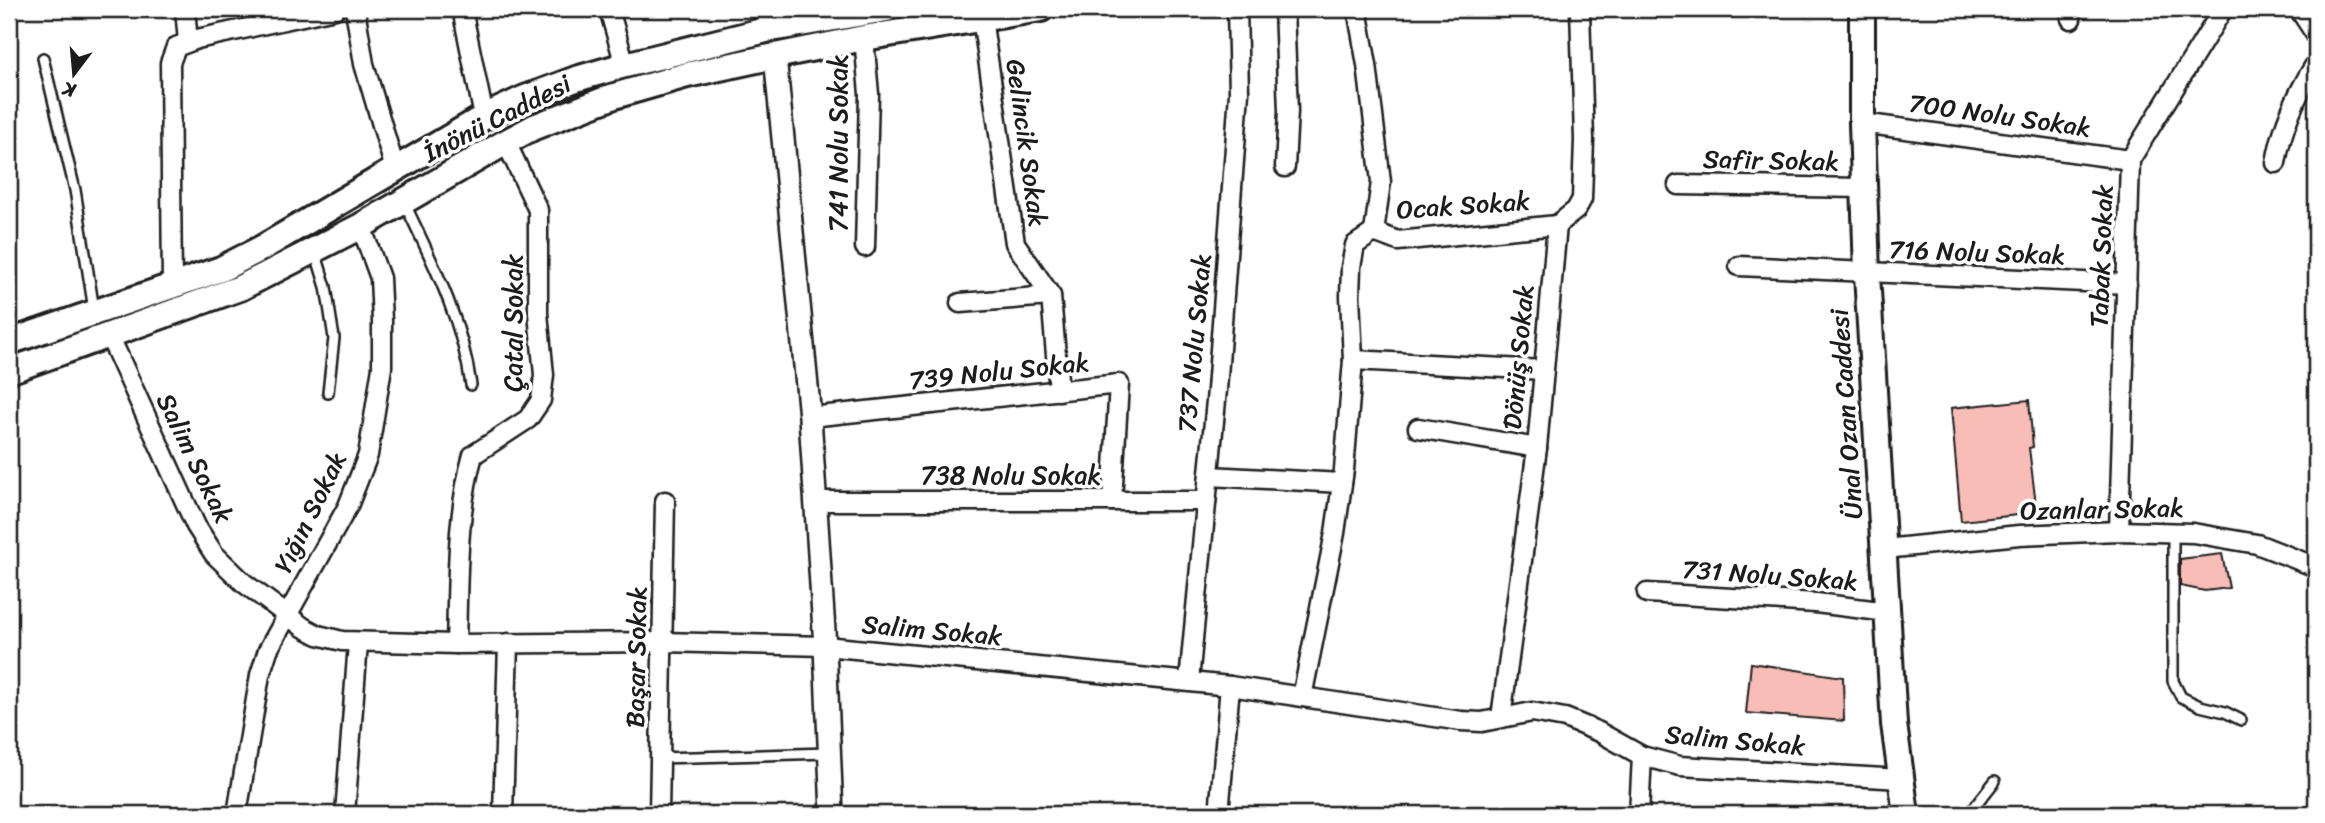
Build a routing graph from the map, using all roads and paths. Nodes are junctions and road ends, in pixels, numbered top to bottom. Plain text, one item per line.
1 (185, 9) edge
2 (335, 9) edge
3 (355, 9) edge
4 (462, 9) edge
5 (609, 9) edge
6 (886, 9) edge
7 (1041, 9) edge
8 (1237, 9) edge
9 (1284, 9) edge
10 (1357, 9) edge
11 (1580, 9) edge
12 (1862, 9) edge
13 (2223, 9) edge
14 (2299, 9) edge
15 (256, 17) edge
16 (982, 18) junction
17 (766, 20) edge
18 (2316, 35) edge
19 (864, 38) junction
20 (188, 42) junction
21 (775, 56) junction
22 (43, 58) dead end
23 (2316, 63) edge
24 (625, 65) junction
25 (484, 117) junction
26 (1862, 123) junction
27 (506, 142) junction
28 (2130, 160) junction
29 (2276, 163) dead end
30 (1285, 167) dead end
31 (395, 169) junction
32 (1678, 185) dead end
33 (1863, 188) junction
34 (403, 200) junction
35 (1557, 225) junction
36 (361, 226) junction
37 (1374, 232) junction
38 (865, 247) dead end
39 (315, 251) junction
40 (1739, 266) dead end
41 (1867, 274) junction
42 (2127, 284) junction
43 (172, 287) junction
44 (1051, 296) junction
45 (960, 303) dead end
46 (94, 313) junction
47 (109, 335) junction
48 (9, 342) edge
49 (1353, 360) junction
50 (1543, 370) junction
51 (9, 371) edge
52 (471, 385) dead end
53 (1059, 390) junction
54 (328, 393) dead end
55 (810, 418) junction
56 (1418, 428) dead end
57 (1536, 448) junction
58 (1209, 475) junction
59 (1342, 483) junction
60 (665, 501) dead end
61 (815, 501) junction
62 (1112, 501) junction
63 (1206, 501) junction
64 (2119, 531) junction
65 (2173, 533) junction
66 (1885, 549) junction
67 (2316, 567) edge
68 (1647, 593) dead end
69 (1888, 612) junction
70 (288, 615) junction
71 (662, 642) junction
72 (358, 643) junction
73 (508, 643) junction
74 (456, 644) junction
75 (825, 646) junction
76 (1189, 681) junction
77 (1230, 685) junction
78 (1302, 697) junction
79 (1501, 718) junction
80 (2241, 720) dead end
81 (830, 752) junction
82 (1642, 756) junction
83 (660, 758) junction
84 (1901, 779) junction
85 (1995, 781) dead end
86 (1974, 812) edge
87 (237, 814) edge
88 (345, 814) edge
89 (502, 814) edge
90 (659, 814) edge
91 (832, 814) edge
92 (1219, 814) edge
93 (1639, 814) edge
94 (1906, 814) edge

1 - 20 street
2 - 15 street
3 - 31 street
4 - 25 street
5 - 24 street
6 - 17 main road, İnönü Caddesi
7 - 16 main road, İnönü Caddesi
8 - 58 street, 737 Nolu Sokak
9 - 30 street
10 - 37 street
11 - 35 street
12 - 26 main road, Ünal Ozan Caddesi
13 - 28 street, Tabak Sokak
14 - 18 street
15 - 20 street
16 - 19 main road, İnönü Caddesi
16 - 44 street, Gelincik Sokak
17 - 24 main road, İnönü Caddesi
19 - 21 main road, İnönü Caddesi
19 - 38 street, 741 Nolu Sokak
20 - 43 street
21 - 27 main road, İnönü Caddesi
21 - 55 street
22 - 46 lane
23 - 29 street
24 - 25 main road, İnönü Caddesi
25 - 31 main road, İnönü Caddesi
26 - 28 street, 700 Nolu Sokak
26 - 33 main road, Ünal Ozan Caddesi
27 - 34 main road, İnönü Caddesi
27 - 74 street, Çatal Sokak
28 - 42 street, Tabak Sokak
31 - 43 main road, İnönü Caddesi
32 - 33 street, Safir Sokak
33 - 41 main road, Ünal Ozan Caddesi
34 - 36 main road, İnönü Caddesi
34 - 52 lane
35 - 37 street, Ocak Sokak
35 - 50 street, Dönüş Sokak
36 - 39 main road, İnönü Caddesi
36 - 70 street, Yığın Sokak
37 - 49 street
39 - 47 main road, İnönü Caddesi
39 - 54 lane
40 - 41 street, 716 Nolu Sokak
41 - 42 street, 716 Nolu Sokak
41 - 66 main road, Ünal Ozan Caddesi
42 - 64 street, Tabak Sokak
43 - 46 main road, İnönü Caddesi
44 - 45 street
44 - 53 street, Gelincik Sokak
46 - 48 main road, İnönü Caddesi
47 - 51 main road, İnönü Caddesi
47 - 70 street, Salim Sokak
49 - 50 street
49 - 59 street
50 - 57 street, Dönüş Sokak
53 - 55 street, 739 Nolu Sokak
53 - 62 street, 739 Nolu Sokak
55 - 61 street
56 - 57 street
57 - 79 street, Dönüş Sokak
58 - 59 street
58 - 63 street, 737 Nolu Sokak
59 - 78 street
60 - 71 street, Başar Sokak
61 - 62 street, 738 Nolu Sokak
61 - 75 street
62 - 63 street, 738 Nolu Sokak
63 - 76 street, 737 Nolu Sokak
64 - 65 street, Ozanlar Sokak
64 - 66 street, Ozanlar Sokak
65 - 67 street, Ozanlar Sokak
65 - 80 lane
66 - 69 main road, Ünal Ozan Caddesi
68 - 69 street, 731 Nolu Sokak
69 - 84 main road, Ünal Ozan Caddesi
70 - 72 street, Salim Sokak
70 - 87 street, Yığın Sokak
71 - 73 street, Salim Sokak
71 - 75 street, Salim Sokak
71 - 83 street, Başar Sokak
72 - 74 street, Salim Sokak
72 - 88 street
73 - 74 street, Salim Sokak
73 - 89 street
75 - 76 street, Salim Sokak
75 - 81 street
76 - 77 street, Salim Sokak
77 - 78 street, Salim Sokak
77 - 92 street
78 - 79 street, Salim Sokak
79 - 82 street, Salim Sokak
81 - 83 lane
81 - 91 street
82 - 84 street, Salim Sokak
82 - 93 street
83 - 90 street, Başar Sokak
84 - 94 main road, Ünal Ozan Caddesi
85 - 86 lane

